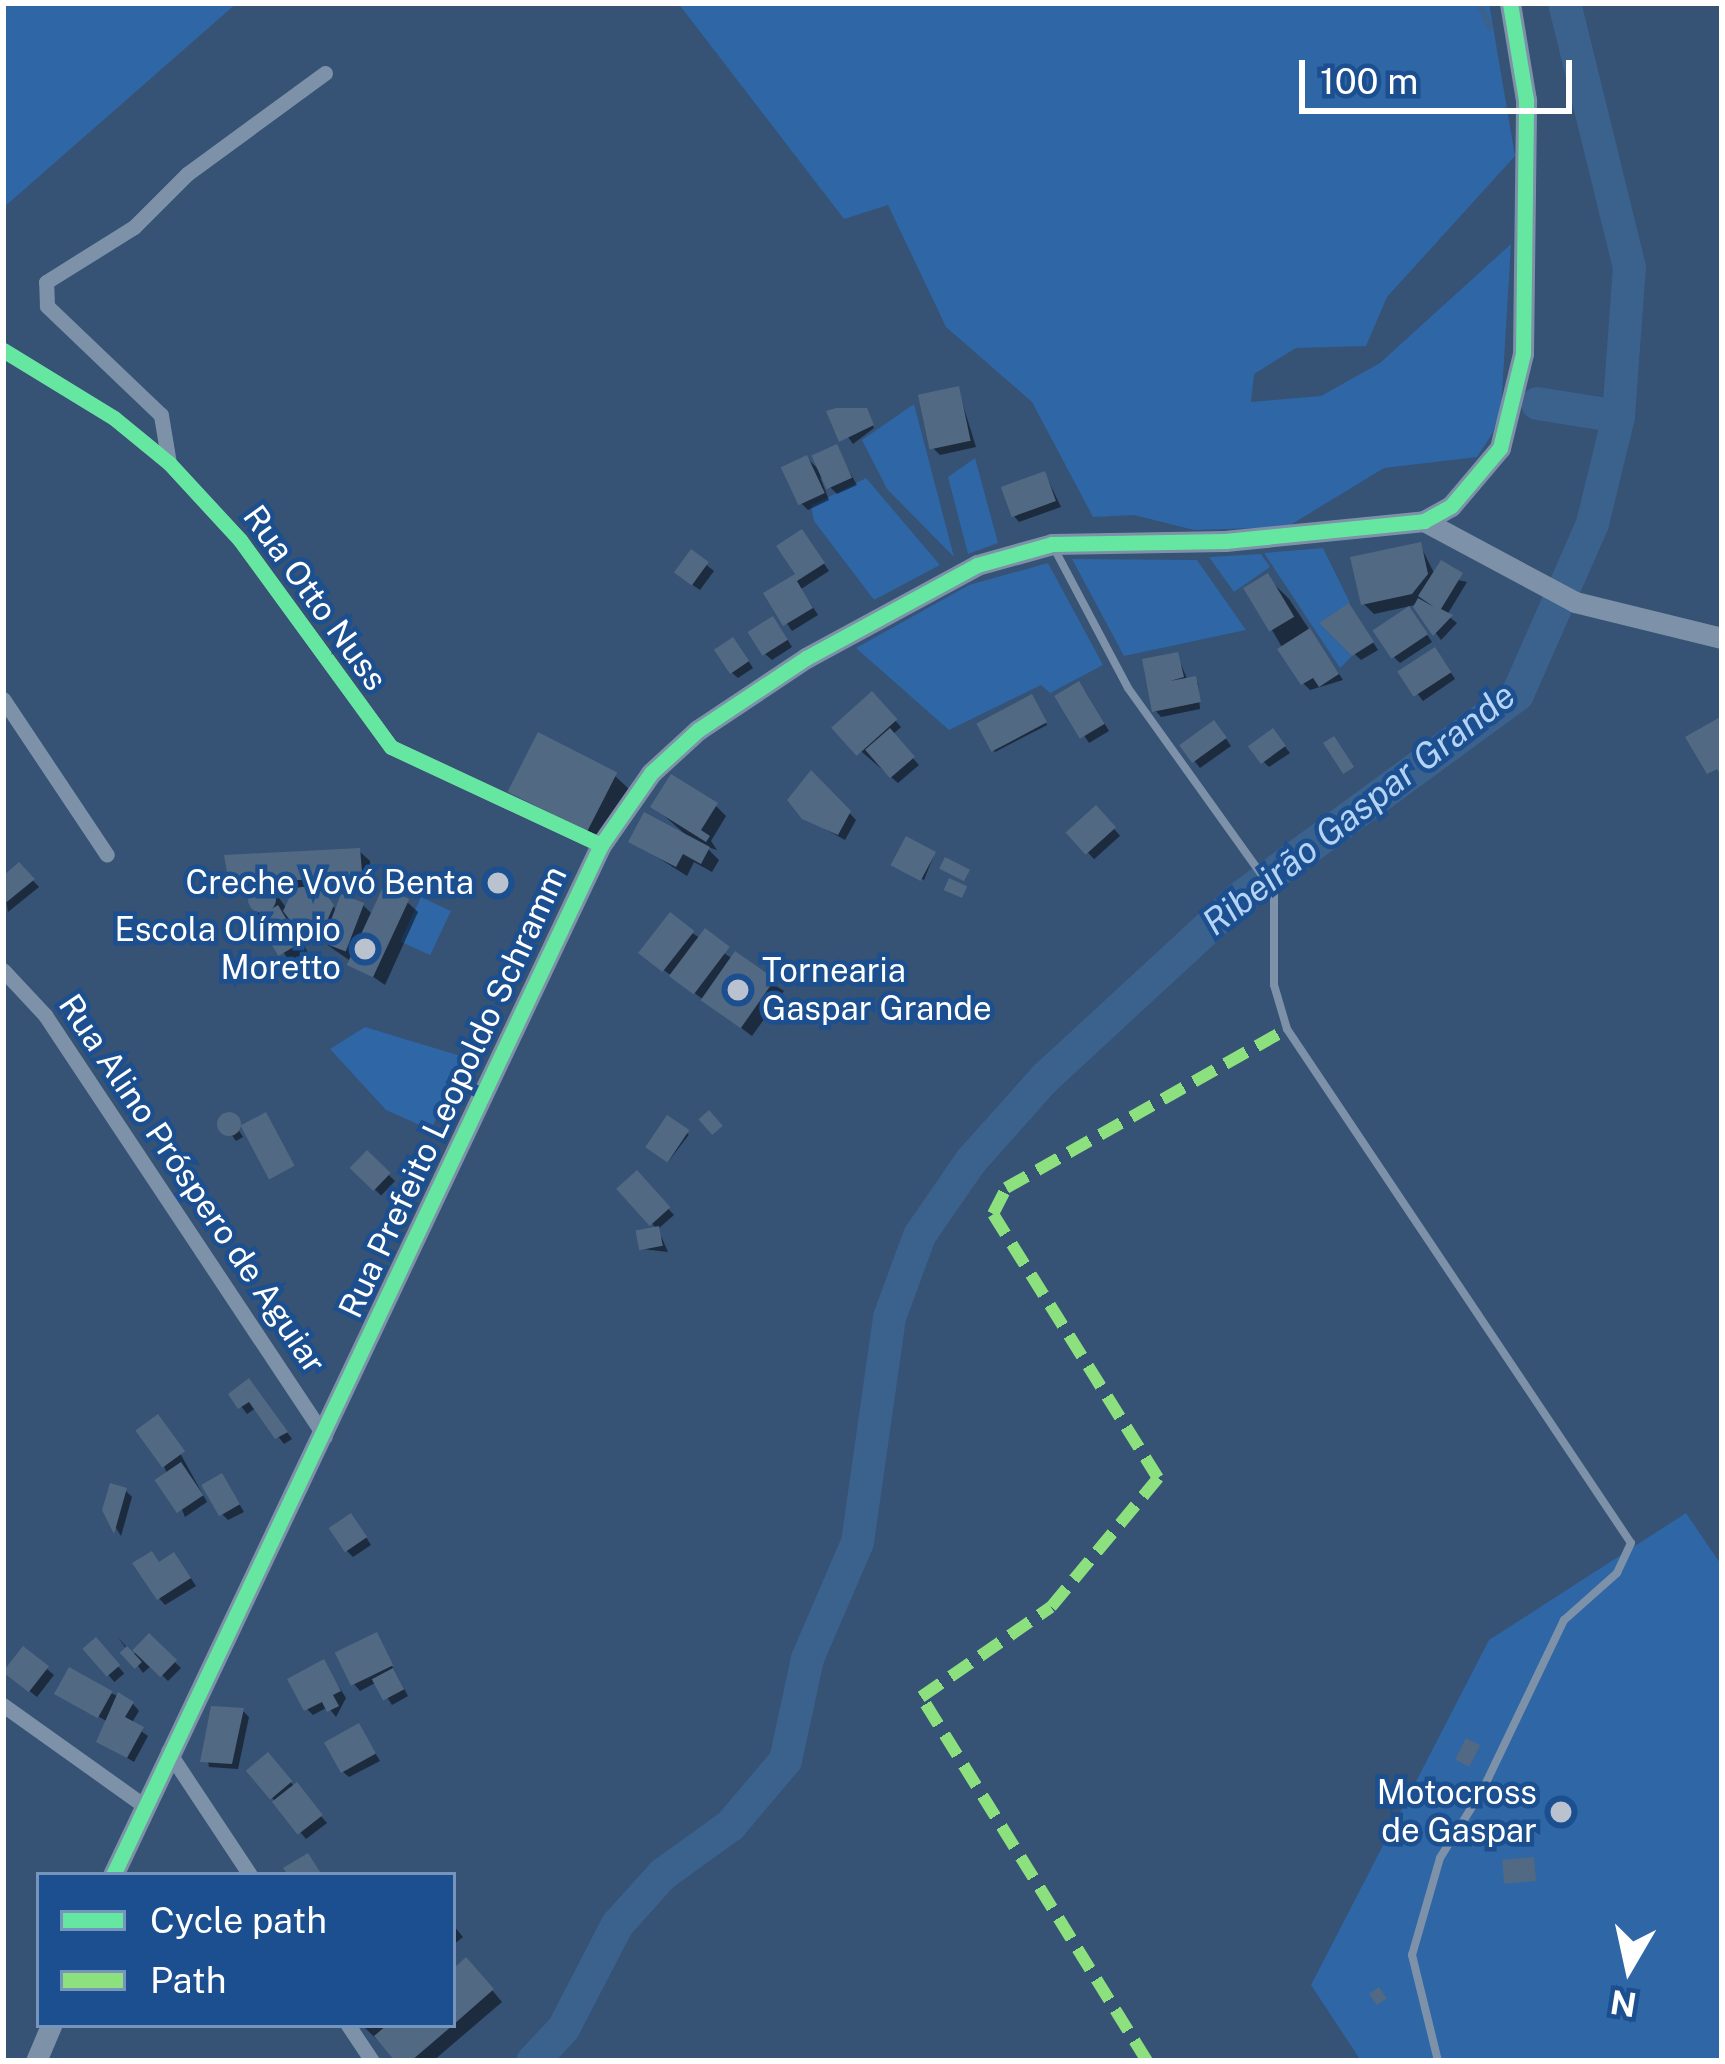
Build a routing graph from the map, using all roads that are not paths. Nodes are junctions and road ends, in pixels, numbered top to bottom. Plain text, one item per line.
1 (1510, 3) edge
2 (325, 74) dead end
3 (3, 350) edge
4 (169, 463) junction
5 (1424, 521) junction
6 (1052, 544) junction
7 (1722, 638) edge
8 (3, 699) edge
9 (601, 844) junction
10 (107, 855) dead end
11 (3, 970) edge
12 (325, 1437) junction
13 (3, 1705) edge
14 (169, 1750) junction
15 (142, 1804) junction
16 (114, 1872) edge
17 (248, 1872) edge
18 (49, 2028) edge
19 (350, 2028) edge
20 (36, 2061) edge
21 (371, 2061) edge
22 (1438, 2061) edge

1 - 5 street
2 - 4 street
3 - 4 street, Rua Otto Nuss
4 - 9 street, Rua Otto Nuss
5 - 6 street, Rua Prefeito Leopoldo Schramm
5 - 7 street
6 - 9 street, Rua Prefeito Leopoldo Schramm
6 - 22 lane
8 - 10 street
9 - 12 street, Rua Prefeito Leopoldo Schramm
11 - 12 street, Rua Alino Próspero de Aguiar
12 - 14 street, Rua Prefeito Leopoldo Schramm
13 - 15 street
14 - 15 street, Rua Prefeito Leopoldo Schramm
14 - 17 street
15 - 16 street, Rua Prefeito Leopoldo Schramm
18 - 20 street
19 - 21 street

